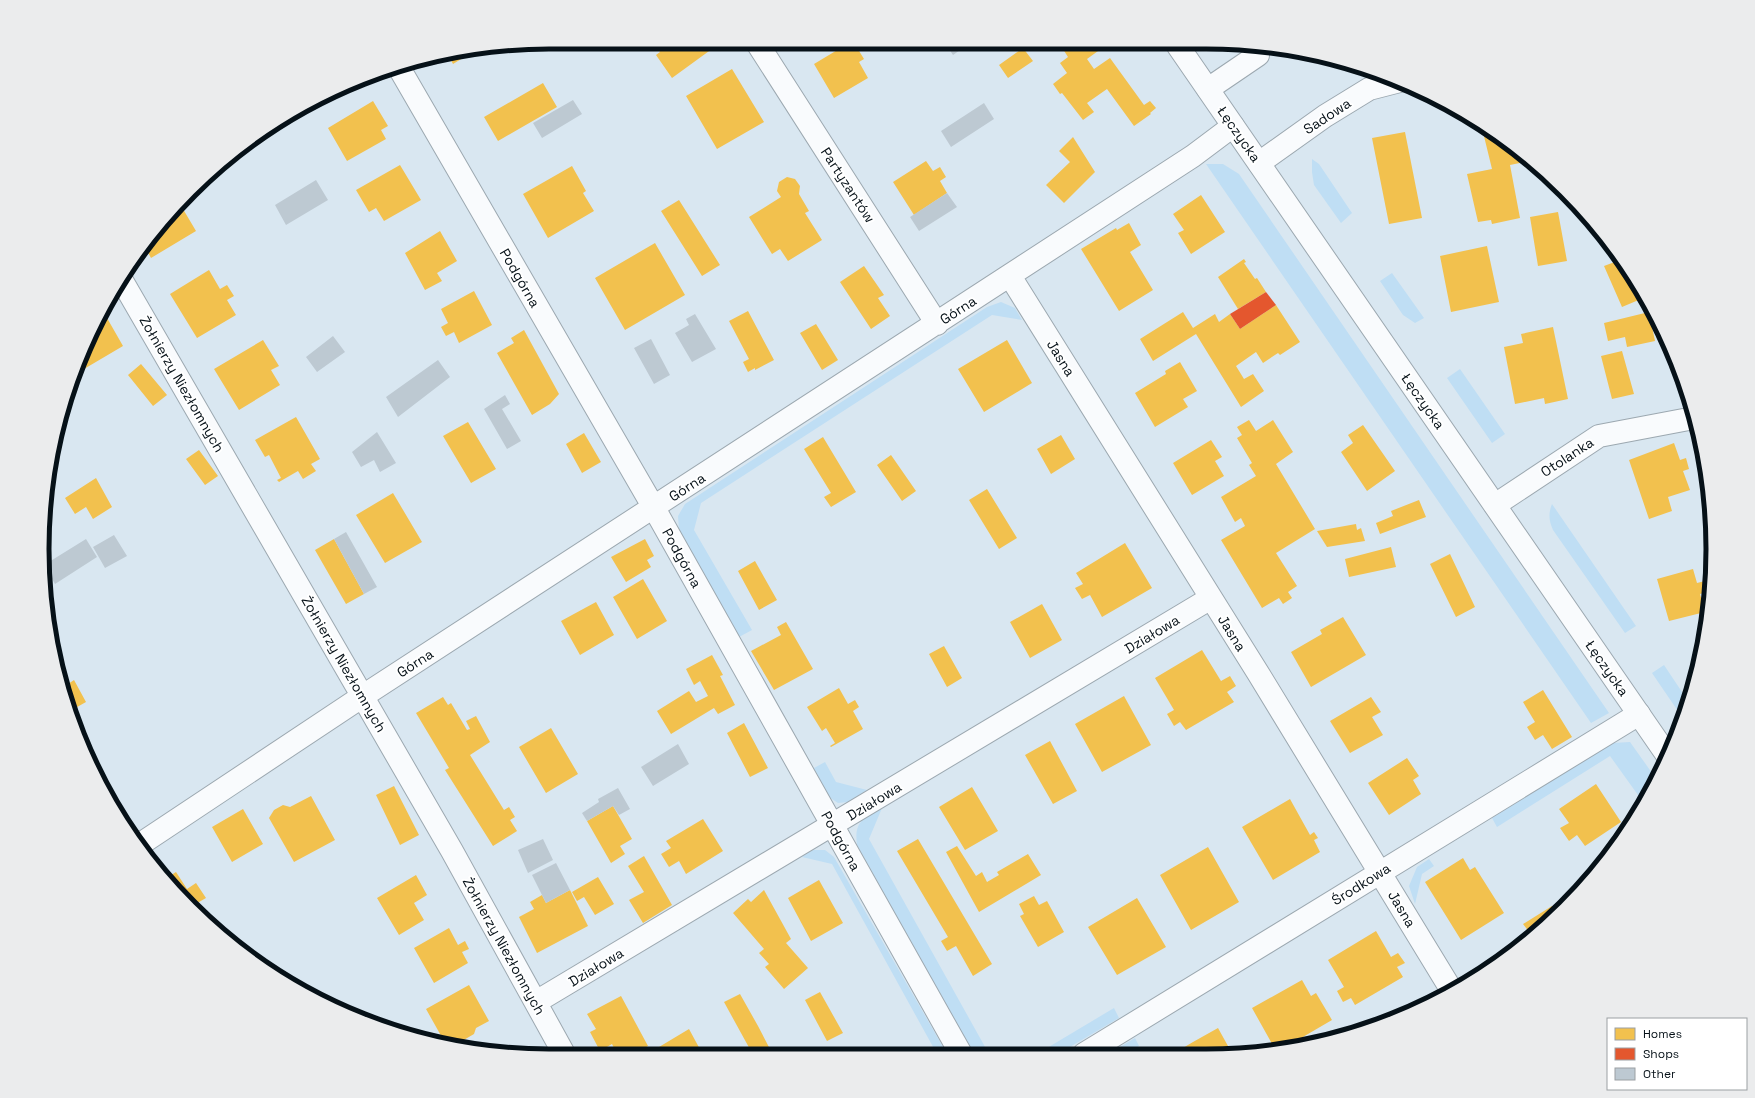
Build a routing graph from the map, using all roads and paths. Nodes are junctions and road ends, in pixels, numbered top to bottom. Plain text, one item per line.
1 (761, 49) edge
2 (1180, 49) edge
3 (1257, 52) edge
4 (401, 72) edge
5 (1389, 84) edge
6 (1208, 89) junction
7 (1234, 126) junction
8 (1259, 163) junction
9 (1010, 276) junction
10 (124, 285) edge
11 (937, 324) junction
12 (1689, 419) edge
13 (1495, 505) junction
14 (654, 508) junction
15 (1211, 598) junction
16 (363, 696) junction
17 (1638, 714) junction
18 (1664, 749) edge
19 (833, 825) junction
20 (144, 842) edge
21 (1379, 872) junction
22 (1449, 986) edge
23 (536, 1002) junction
24 (561, 1049) edge
25 (958, 1049) edge
26 (1092, 1049) edge

1 - 11 street, Partyzantów
2 - 6 street, Łęczycka
3 - 6 street
4 - 14 street, Podgórna
5 - 8 street, Sadowa
6 - 7 street, Łęczycka
7 - 8 street, Łęczycka
7 - 9 street, Górna
8 - 13 street, Łęczycka
9 - 11 street, Górna
9 - 15 street, Jasna
10 - 16 street, Żołnierzy Niezłomnych
11 - 14 street, Górna
12 - 13 street, Otolanka
13 - 17 street, Łęczycka
14 - 16 street, Górna
14 - 19 street, Podgórna
15 - 19 street, Działowa
15 - 21 street, Jasna
16 - 20 street, Górna
16 - 23 street, Żołnierzy Niezłomnych
17 - 18 street, Łęczycka
17 - 21 street, Środkowa
19 - 23 street, Działowa
19 - 25 street, Podgórna
21 - 22 street, Jasna
21 - 26 street, Środkowa
23 - 24 street, Żołnierzy Niezłomnych

